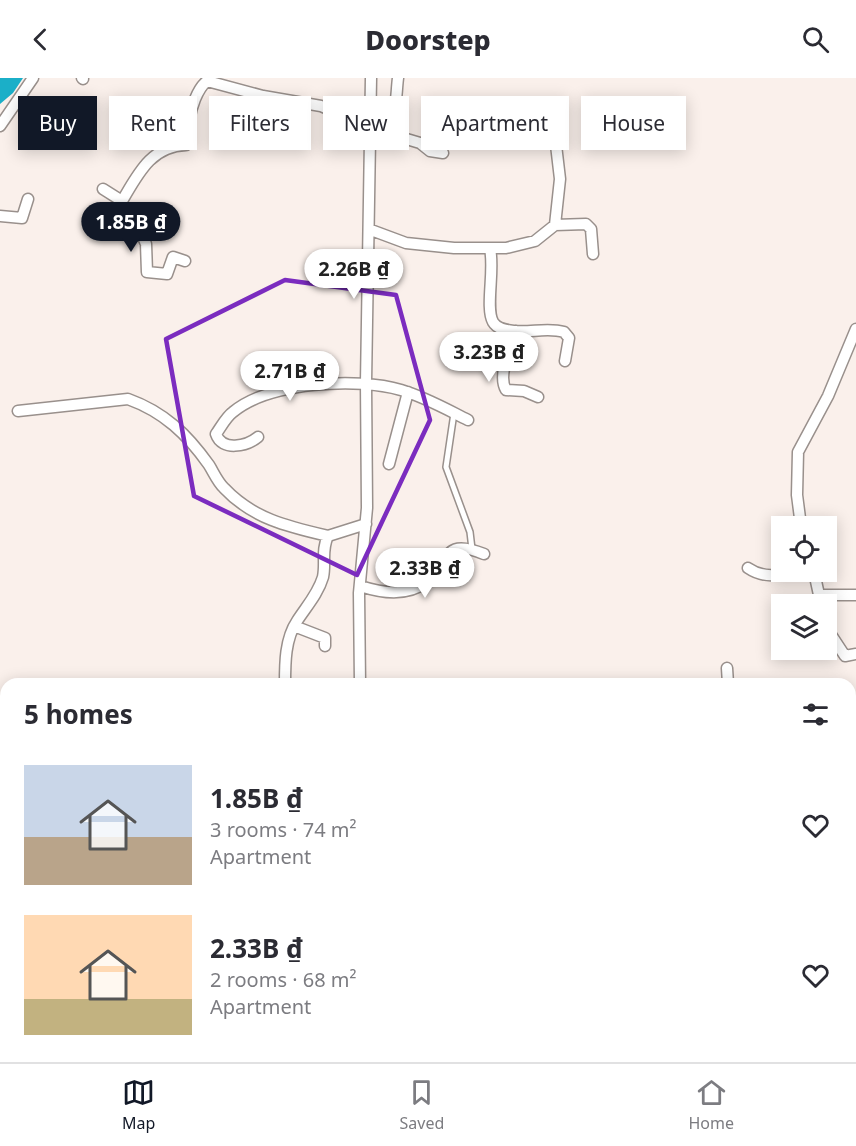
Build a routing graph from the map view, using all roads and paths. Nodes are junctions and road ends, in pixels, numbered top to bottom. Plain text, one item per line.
1 (33, 78) edge
2 (371, 78) edge
3 (398, 78) edge
4 (371, 96) edge
5 (396, 96) edge
6 (323, 107) edge
7 (0, 126) edge
8 (409, 140) edge
9 (371, 150) edge
10 (556, 150) edge
11 (443, 153) dead end
12 (103, 189) dead end
13 (28, 199) dead end
14 (122, 201) junction
15 (0, 216) edge
16 (555, 225) junction
17 (371, 230) junction
18 (490, 249) junction
19 (593, 254) dead end
20 (186, 261) dead end
21 (856, 329) edge
22 (516, 331) junction
23 (565, 361) dead end
24 (366, 383) junction
25 (408, 392) junction
26 (538, 397) dead end
27 (18, 411) dead end
28 (454, 413) junction
29 (468, 420) dead end
30 (258, 437) dead end
31 (389, 464) dead end
32 (800, 516) edge
33 (366, 524) junction
34 (328, 536) junction
35 (472, 549) junction
36 (484, 554) dead end
37 (748, 568) dead end
38 (771, 576) edge
39 (360, 586) junction
40 (856, 595) edge
41 (837, 598) edge
42 (294, 626) junction
43 (837, 644) edge
44 (326, 646) dead end
45 (856, 654) edge
46 (727, 668) dead end
47 (285, 678) edge
48 (360, 678) edge
49 (728, 678) edge

1 - 7 street
2 - 4 street
3 - 5 street
6 - 14 street
8 - 11 street
9 - 17 street
10 - 16 street
12 - 14 street
13 - 15 street
14 - 20 street
16 - 18 street
16 - 19 street
17 - 18 street
17 - 24 street
18 - 22 street
21 - 32 street
22 - 23 street
22 - 26 street
24 - 25 street
24 - 30 street
24 - 33 street
25 - 28 street
25 - 31 street
27 - 34 street
28 - 29 street
28 - 35 lane
33 - 34 street
33 - 39 street
34 - 42 street
35 - 36 street
35 - 39 street
37 - 38 street
39 - 48 street
40 - 41 street
42 - 44 street
42 - 47 street
43 - 45 street
46 - 49 street

